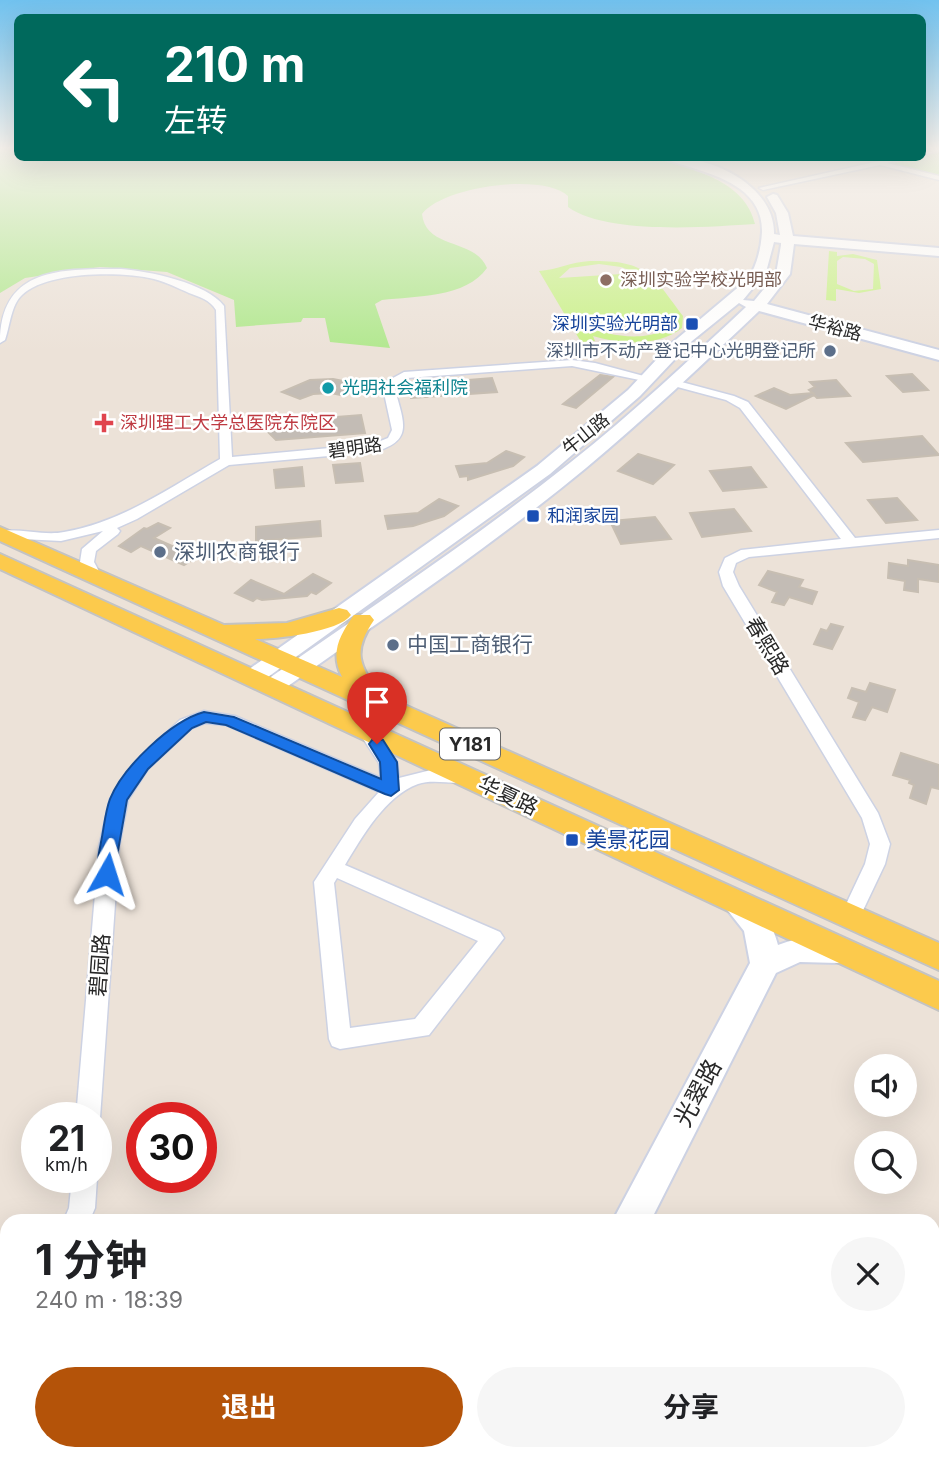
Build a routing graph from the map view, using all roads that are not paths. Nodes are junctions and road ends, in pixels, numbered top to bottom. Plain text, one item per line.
1 (766, 216) edge
2 (780, 216) edge
3 (777, 238) junction
4 (939, 252) edge
5 (775, 286) junction
6 (734, 298) junction
7 (758, 304) junction
8 (802, 316) junction
9 (738, 322) junction
10 (0, 340) edge
11 (939, 349) edge
12 (939, 355) edge
13 (649, 379) junction
14 (674, 383) junction
15 (226, 461) junction
16 (132, 516) junction
17 (2, 534) edge
18 (939, 534) edge
19 (851, 543) junction
20 (0, 561) edge
21 (94, 575) junction
22 (351, 618) junction
23 (210, 627) junction
24 (287, 662) junction
25 (263, 681) junction
26 (370, 698) junction
27 (365, 728) junction
28 (466, 776) junction
29 (391, 790) junction
30 (333, 868) junction
31 (735, 902) junction
32 (850, 917) junction
33 (843, 951) junction
34 (939, 957) edge
35 (765, 964) junction
36 (939, 996) edge
37 (90, 1102) edge
38 (83, 1193) edge
39 (79, 1214) edge
40 (634, 1214) edge

1 - 3 street, 牛山路
2 - 3 street, 牛山路
3 - 4 street
3 - 5 street, 牛山路
3 - 6 street, 牛山路
5 - 7 street, 牛山路
5 - 8 street
6 - 7 street, 华裕路
6 - 13 street, 牛山路
7 - 8 street, 华裕路
7 - 9 street, 牛山路
8 - 9 street
8 - 11 street, 华裕路
8 - 12 street, 华裕路
9 - 14 street, 牛山路
10 - 15 street
13 - 15 street, 碧明路
13 - 22 street, 牛山路
14 - 19 street
14 - 22 street, 牛山路
15 - 16 street, 碧明路
16 - 17 street, 碧明路
16 - 21 street, 碧明路
17 - 21 main road, 华夏路 / Y181
18 - 19 street, 春熙路
19 - 32 street, 春熙路
20 - 25 main road, 华夏路 / Y181
21 - 23 main road, 华夏路 / Y181
22 - 23 main road
22 - 24 street, 牛山路
22 - 26 main road
23 - 24 main road, 华夏路 / Y181
24 - 25 street, 牛山路
24 - 26 main road, 华夏路 / Y181
25 - 27 main road, 华夏路 / Y181
26 - 32 main road, 华夏路 / Y181
27 - 28 main road, 华夏路 / Y181
27 - 29 street
28 - 29 street
28 - 31 main road, 华夏路 / Y181
29 - 30 street
29 - 37 street, 碧园路
30 - 30 street
31 - 33 main road, 华夏路 / Y181
31 - 35 street
32 - 34 main road, 华夏路 / Y181
33 - 35 street
33 - 36 main road, 华夏路 / Y181
35 - 40 street, 光翠路
38 - 39 street

